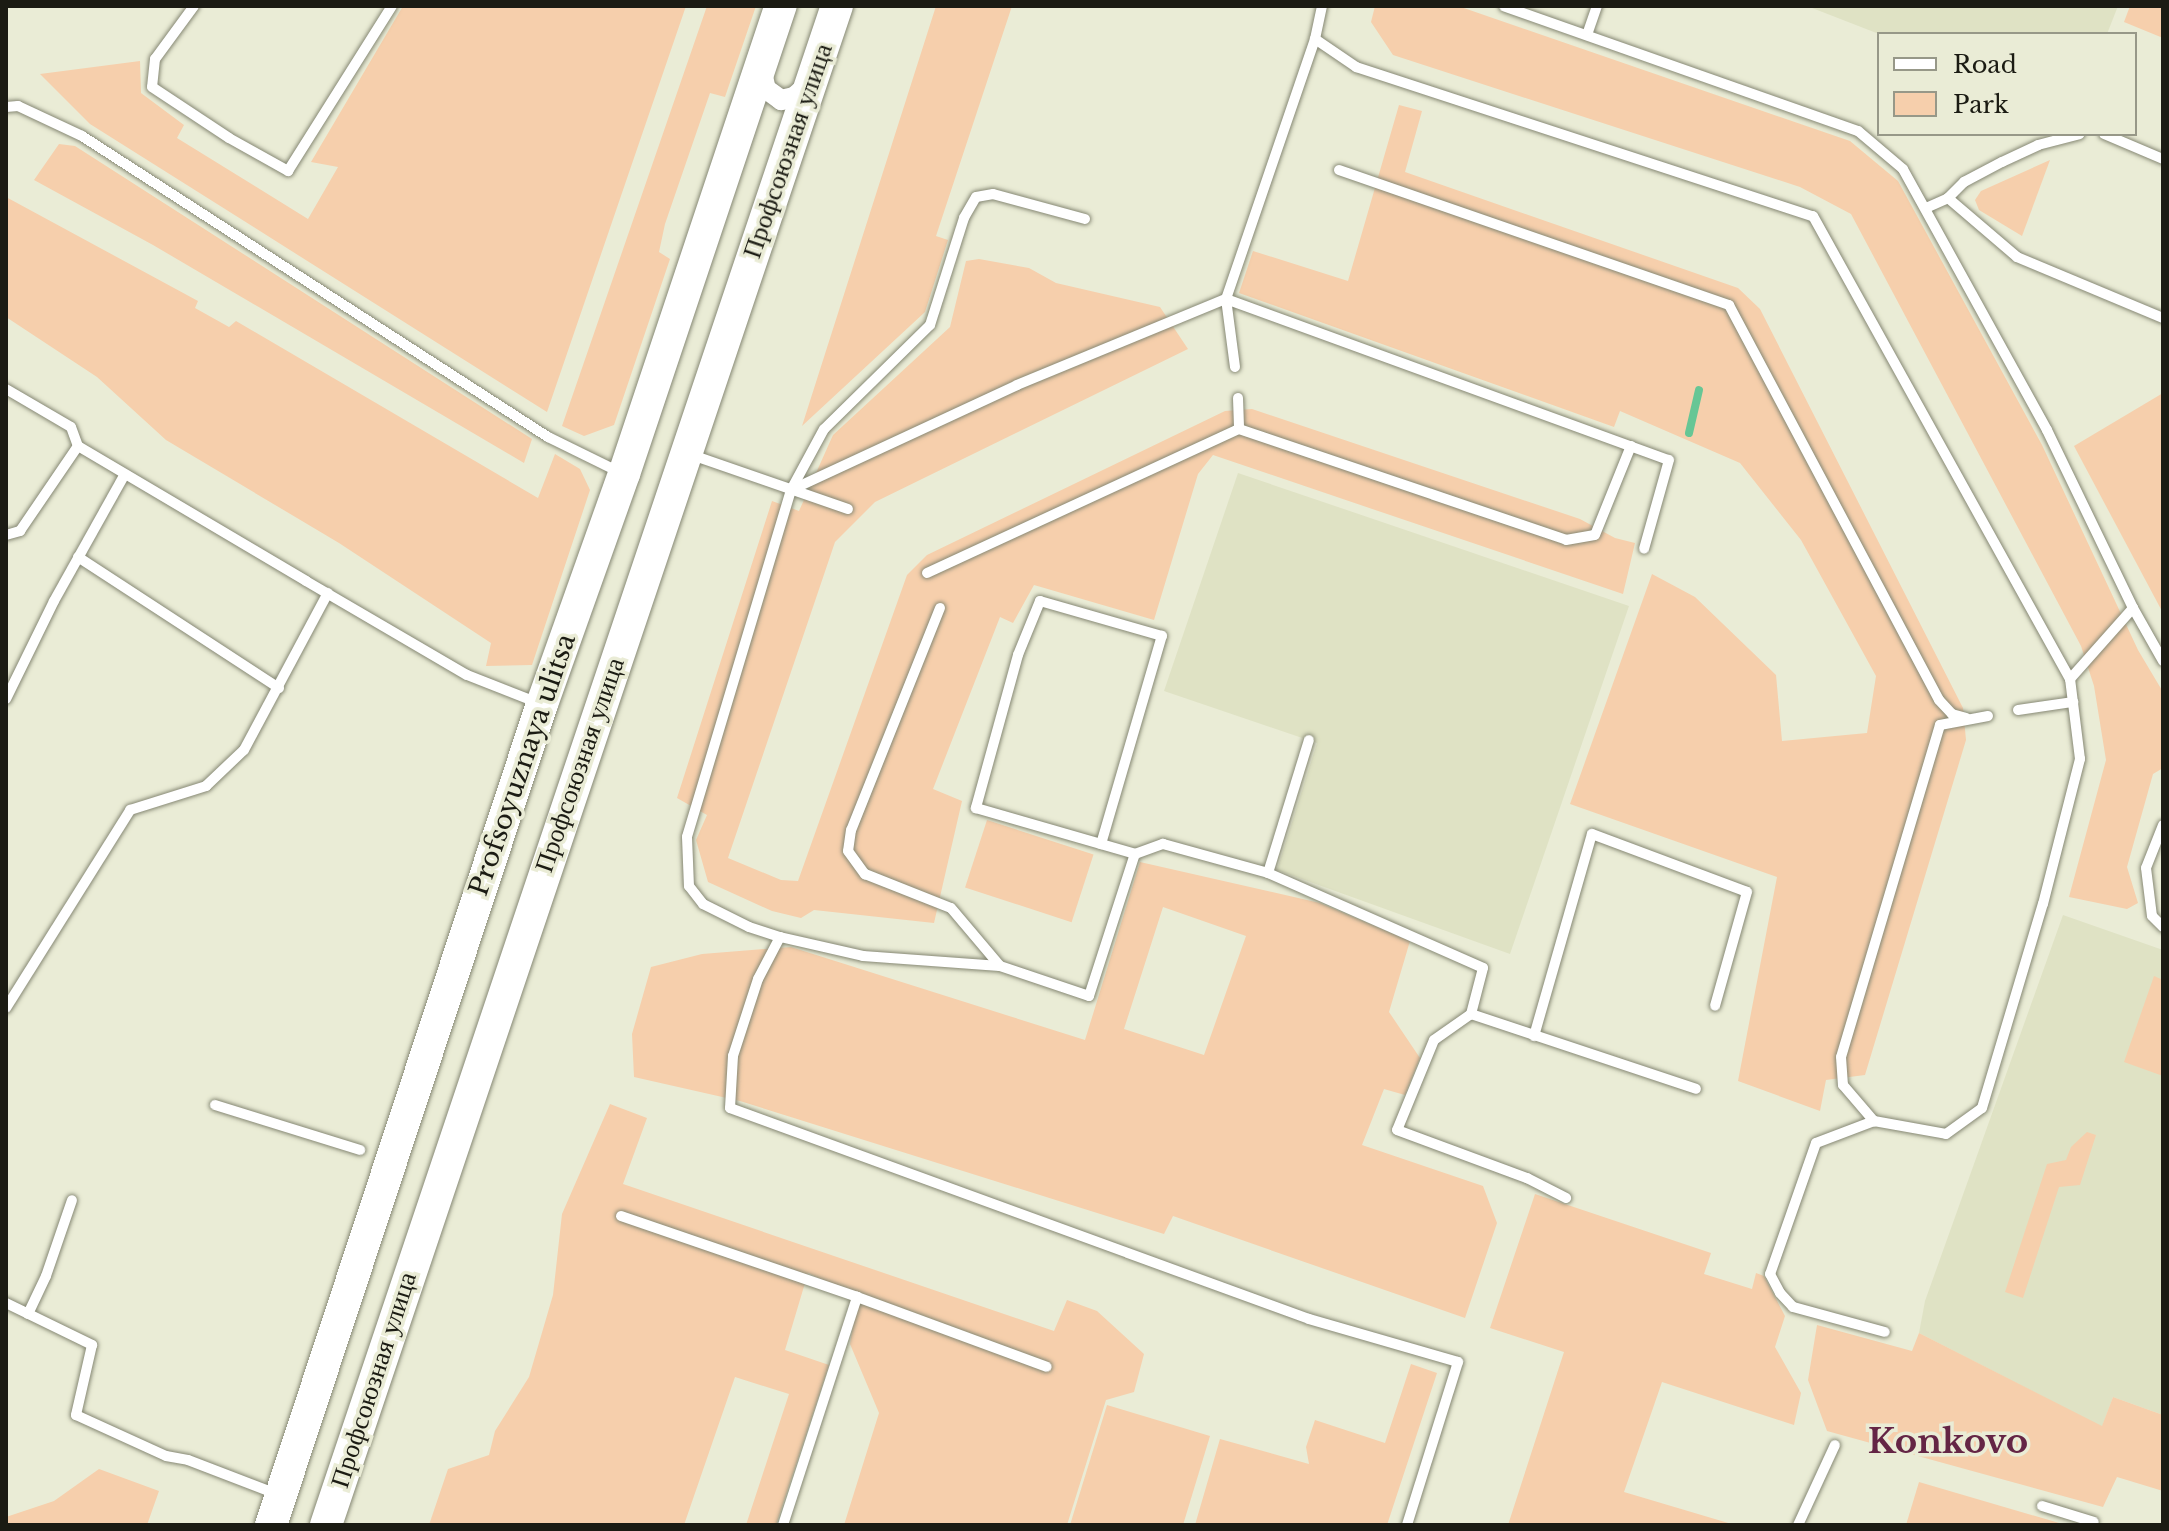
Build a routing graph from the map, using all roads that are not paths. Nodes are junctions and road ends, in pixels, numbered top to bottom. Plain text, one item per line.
1 (194, 6) edge
2 (392, 6) edge
3 (781, 6) edge
4 (837, 6) edge
5 (1322, 6) edge
6 (1504, 6) edge
7 (1597, 6) edge
8 (1587, 35) junction
9 (1315, 39) junction
10 (761, 64) junction
11 (811, 82) junction
12 (6, 107) edge
13 (2072, 136) edge
14 (2109, 136) edge
15 (2163, 159) edge
16 (1339, 170) dead end
17 (1948, 198) junction
18 (1926, 208) junction
19 (1085, 219) dead end
20 (1226, 299) junction
21 (2163, 318) edge
22 (1235, 367) dead end
23 (6, 389) edge
24 (1238, 398) dead end
25 (1239, 429) junction
26 (78, 446) junction
27 (1631, 446) junction
28 (686, 453) junction
29 (125, 474) junction
30 (624, 474) junction
31 (791, 490) junction
32 (848, 509) dead end
33 (6, 535) edge
34 (1644, 549) dead end
35 (78, 557) junction
36 (927, 573) dead end
37 (328, 593) junction
38 (940, 608) dead end
39 (2133, 608) junction
40 (2163, 661) edge
41 (2070, 679) junction
42 (279, 688) junction
43 (6, 699) edge
44 (2073, 702) junction
45 (542, 704) junction
46 (2018, 710) dead end
47 (1988, 716) dead end
48 (1969, 719) junction
49 (1309, 740) dead end
50 (2163, 825) edge
51 (1101, 844) junction
52 (1135, 854) junction
53 (1268, 873) junction
54 (2163, 927) edge
55 (780, 937) junction
56 (1000, 966) junction
57 (1715, 1006) dead end
58 (6, 1008) edge
59 (1471, 1014) junction
60 (1534, 1036) junction
61 (1696, 1089) dead end
62 (215, 1105) dead end
63 (1874, 1121) junction
64 (360, 1150) dead end
65 (1566, 1198) dead end
66 (72, 1200) dead end
67 (621, 1216) dead end
68 (857, 1297) junction
69 (6, 1303) edge
70 (28, 1314) junction
71 (1885, 1332) dead end
72 (1047, 1367) dead end
73 (1835, 1445) dead end
74 (2042, 1506) dead end
75 (276, 1510) edge
76 (2097, 1524) edge
77 (326, 1525) edge
78 (783, 1525) edge
79 (1407, 1525) edge
80 (1798, 1525) edge

1 - 2 lane
3 - 10 main road, Profsoyuznaya ulitsa
4 - 11 main road, Профсоюзная улица
5 - 9 lane
6 - 8 lane
7 - 8 lane
8 - 18 lane
9 - 20 lane
9 - 41 lane
10 - 11 street
10 - 30 main road, Profsoyuznaya ulitsa
11 - 28 main road, Профсоюзная улица
12 - 30 lane
13 - 17 lane
14 - 15 lane
16 - 48 lane
17 - 18 lane
17 - 21 lane
18 - 39 lane
19 - 31 lane
20 - 22 lane
20 - 27 lane
20 - 31 lane
23 - 26 lane
24 - 25 lane
25 - 27 lane
25 - 36 lane
26 - 29 lane
26 - 33 lane
27 - 34 lane
28 - 31 lane
28 - 77 main road, Профсоюзная улица
29 - 35 lane
29 - 37 lane
30 - 45 main road, Profsoyuznaya ulitsa
31 - 32 lane
31 - 55 lane
35 - 42 lane
35 - 43 lane
37 - 42 lane
37 - 45 lane
38 - 56 lane
39 - 40 lane
39 - 41 lane
41 - 44 lane
42 - 58 lane
44 - 46 lane
44 - 63 lane
45 - 75 main road, Profsoyuznaya ulitsa
47 - 48 lane
48 - 63 lane
49 - 53 lane
50 - 54 lane
51 - 51 lane
51 - 52 lane
52 - 53 lane
52 - 56 lane
53 - 59 lane
55 - 56 lane
55 - 79 lane
57 - 60 lane
59 - 60 lane
59 - 65 lane
60 - 61 lane
62 - 64 lane
63 - 71 lane
66 - 70 lane
67 - 68 lane
68 - 72 lane
68 - 78 lane
69 - 70 lane
70 - 75 lane
73 - 80 lane
74 - 76 lane

